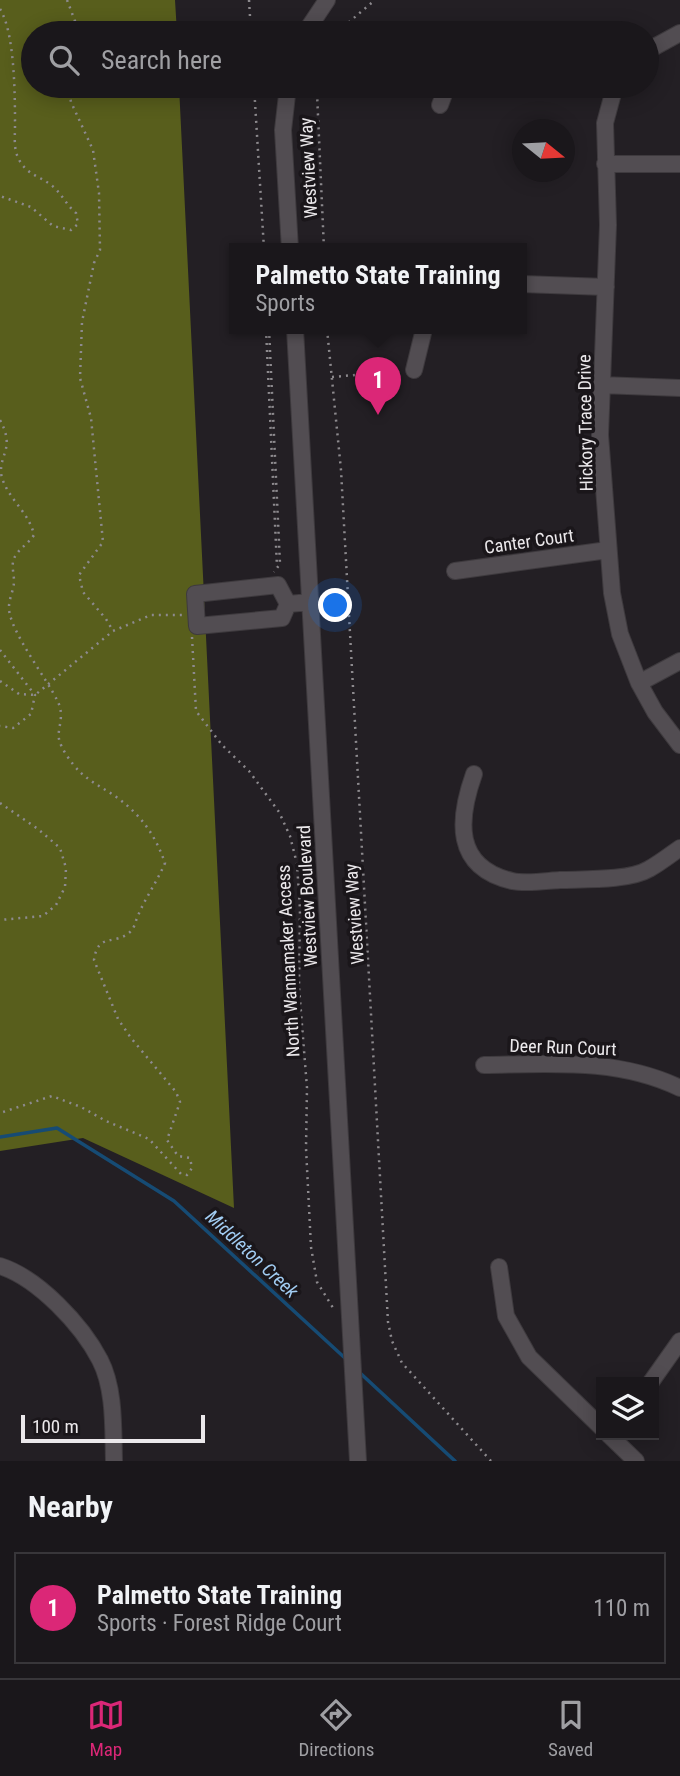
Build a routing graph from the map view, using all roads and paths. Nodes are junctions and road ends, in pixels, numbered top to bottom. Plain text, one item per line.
1 (67, 0) edge
2 (249, 0) edge
3 (327, 0) edge
4 (375, 0) edge
5 (0, 9) edge
6 (75, 21) edge
7 (250, 21) edge
8 (313, 21) edge
9 (350, 21) edge
10 (680, 33) edge
11 (659, 44) edge
12 (70, 98) edge
13 (255, 98) edge
14 (287, 98) edge
15 (317, 98) edge
16 (443, 98) edge
17 (612, 98) edge
18 (440, 105) dead end
19 (605, 164) junction
20 (680, 164) edge
21 (0, 196) edge
22 (264, 243) edge
23 (290, 243) edge
24 (324, 243) edge
25 (527, 285) edge
26 (606, 287) junction
27 (268, 334) edge
28 (295, 334) edge
29 (328, 334) edge
30 (423, 334) edge
31 (414, 370) joint
32 (332, 377) junction
33 (601, 386) junction
34 (680, 388) edge
35 (0, 420) edge
36 (608, 550) junction
37 (277, 569) junction
38 (455, 571) dead end
39 (275, 579) junction
40 (310, 602) junction
41 (288, 604) junction
42 (196, 605) junction
43 (192, 628) dead end
44 (113, 631) junction
45 (0, 650) edge
46 (680, 661) edge
47 (0, 681) edge
48 (639, 683) junction
49 (47, 684) junction
50 (36, 695) junction
51 (0, 726) edge
52 (680, 745) edge
53 (474, 774) dead end
54 (0, 803) edge
55 (680, 848) edge
56 (0, 920) edge
57 (484, 1065) dead end
58 (680, 1088) edge
59 (0, 1113) edge
60 (0, 1266) edge
61 (499, 1267) dead end
62 (350, 1326) junction
63 (680, 1341) edge
64 (655, 1377) edge
65 (596, 1422) edge
66 (614, 1440) edge
67 (114, 1461) edge
68 (358, 1461) edge
69 (491, 1461) edge
70 (636, 1461) edge

1 - 6 path
2 - 7 path
3 - 8 street
4 - 9 path
5 - 21 path
10 - 11 street
12 - 44 path
13 - 22 path
14 - 23 street
15 - 24 path, Westview Way
16 - 18 street
17 - 19 street, Hickory Trace Drive
19 - 20 street
19 - 26 street, Hickory Trace Drive
25 - 26 street
26 - 33 street, Hickory Trace Drive
27 - 37 path
28 - 40 street, Westview Boulevard
29 - 32 path, Westview Way
30 - 31 street
31 - 32 path
32 - 69 path, Westview Way
33 - 34 street
33 - 36 street, Hickory Trace Drive
35 - 49 path
36 - 38 street, Canter Court
36 - 48 street, Hickory Trace Drive
37 - 39 path
37 - 39 path
39 - 41 street
39 - 42 street
40 - 41 street
40 - 62 street, Westview Boulevard
41 - 42 street
42 - 44 path
43 - 62 path, North Wannamaker Access
44 - 49 path
45 - 50 path
46 - 48 street
47 - 50 path
48 - 52 street, Hickory Trace Drive
49 - 50 path
49 - 59 path
50 - 51 path
53 - 55 street
54 - 56 path
57 - 58 street, Deer Run Court
60 - 67 street
61 - 65 street
62 - 68 street, Westview Boulevard
63 - 64 street
66 - 70 street

